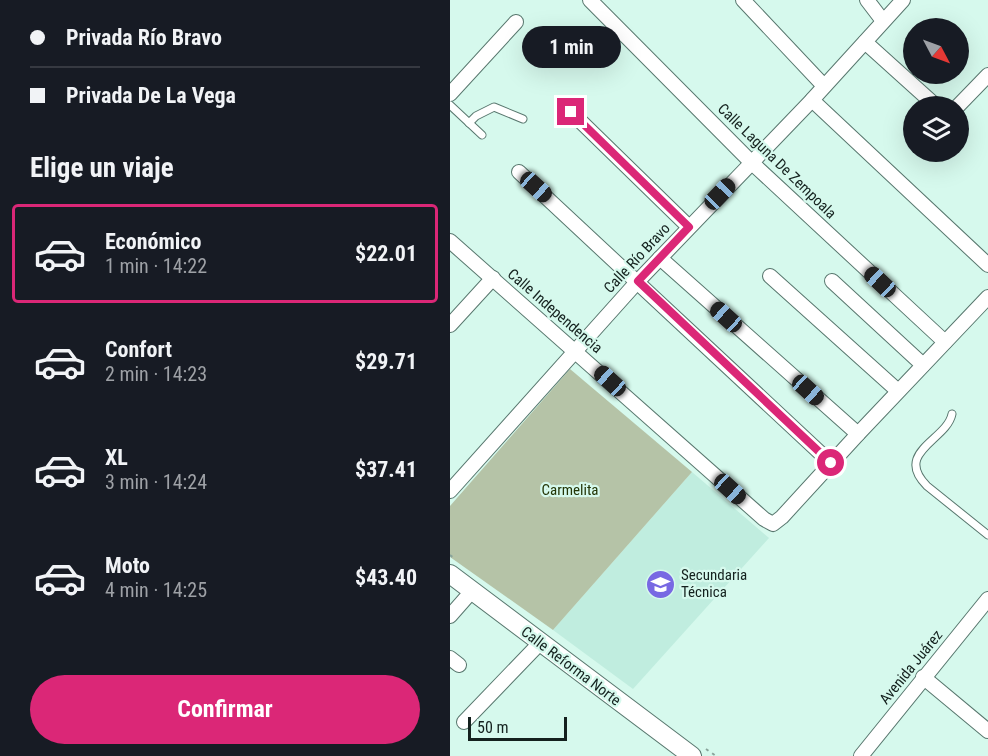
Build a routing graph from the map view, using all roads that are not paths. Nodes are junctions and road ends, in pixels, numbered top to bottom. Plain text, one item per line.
1 (590, 0) edge
2 (743, 0) edge
3 (867, 0) edge
4 (903, 0) edge
5 (883, 21) junction
6 (516, 22) dead end
7 (865, 42) junction
8 (988, 75) edge
9 (824, 86) junction
10 (450, 94) edge
11 (925, 96) edge
12 (968, 96) edge
13 (812, 100) junction
14 (450, 105) edge
15 (571, 112) dead end
16 (523, 119) dead end
17 (469, 123) junction
18 (482, 135) dead end
19 (751, 162) junction
20 (519, 172) dead end
21 (689, 227) junction
22 (450, 241) edge
23 (660, 258) junction
24 (988, 265) edge
25 (770, 276) dead end
26 (493, 278) junction
27 (638, 281) junction
28 (832, 281) dead end
29 (988, 297) edge
30 (450, 325) edge
31 (945, 342) junction
32 (576, 351) junction
33 (923, 365) junction
34 (898, 392) junction
35 (952, 414) dead end
36 (858, 434) junction
37 (831, 463) junction
38 (450, 491) edge
39 (988, 535) edge
40 (450, 574) edge
41 (472, 591) junction
42 (988, 599) edge
43 (450, 616) edge
44 (540, 643) junction
45 (923, 677) junction
46 (464, 722) dead end
47 (988, 731) edge
48 (692, 756) edge
49 (861, 756) edge

1 - 19 street, Calle Laguna De Zempoala
2 - 9 street
3 - 5 street
4 - 5 street, Calle Río Bravo
5 - 7 street, Calle Río Bravo
6 - 10 street
7 - 9 street, Calle Río Bravo
7 - 11 street
8 - 12 street
9 - 13 street, Calle Río Bravo
13 - 19 street, Calle Río Bravo
13 - 24 street
14 - 17 lane
15 - 21 street
16 - 17 lane
17 - 18 lane
19 - 21 street, Calle Río Bravo
19 - 31 street, Calle Laguna De Zempoala
20 - 27 street
21 - 23 street, Calle Río Bravo
22 - 26 street, Calle Independencia
23 - 27 street, Calle Río Bravo
23 - 36 street
25 - 34 street
26 - 30 street
26 - 32 street, Calle Independencia
27 - 32 street, Calle Río Bravo
27 - 37 street
28 - 33 street
29 - 31 street
31 - 33 street
32 - 37 street, Calle Independencia
32 - 38 street, Calle Río Bravo
33 - 34 street
34 - 36 street
35 - 39 lane
36 - 37 street
40 - 41 main road, Calle Reforma Norte
41 - 43 street
41 - 44 main road, Calle Reforma Norte
42 - 45 street, Avenida Juárez
44 - 46 street
44 - 48 main road, Calle Reforma Norte
45 - 47 street
45 - 49 street, Avenida Juárez

